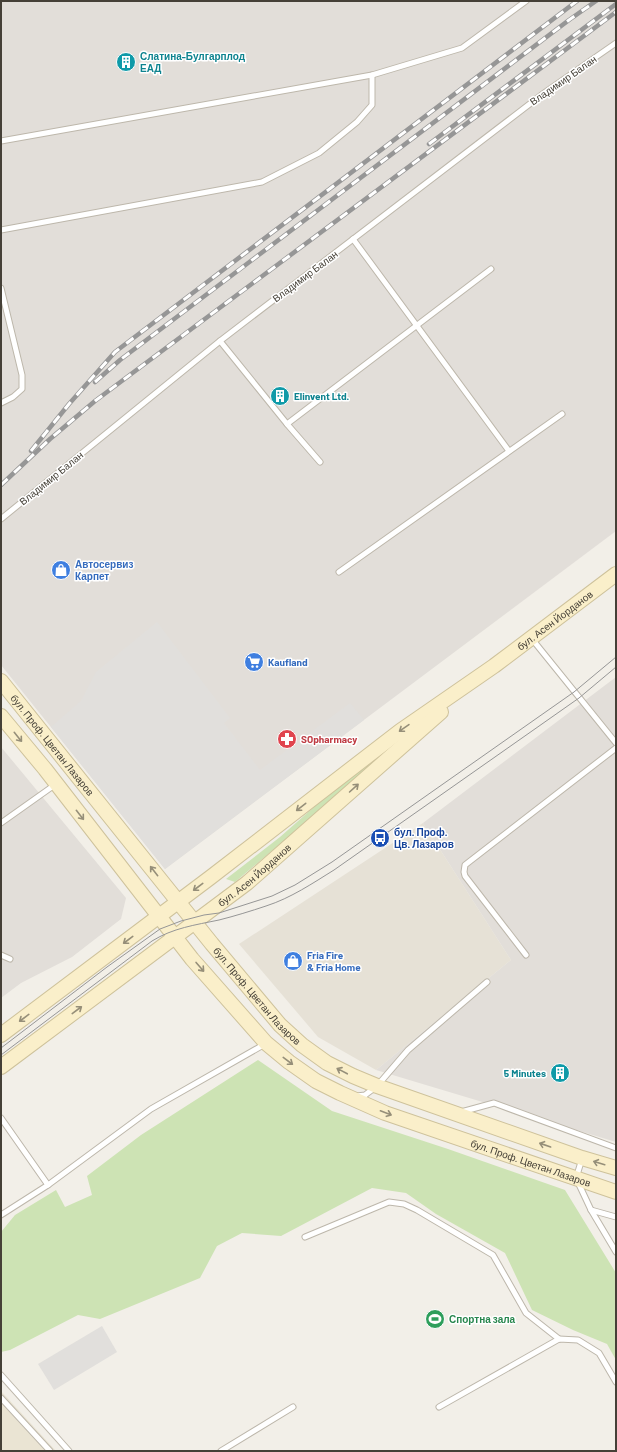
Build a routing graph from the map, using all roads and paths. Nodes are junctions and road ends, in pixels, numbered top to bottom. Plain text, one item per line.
1 (526, 1) edge
2 (616, 43) edge
3 (372, 75) junction
4 (1, 141) edge
5 (1, 230) edge
6 (353, 239) junction
7 (491, 269) dead end
8 (1, 288) edge
9 (416, 326) junction
10 (220, 341) junction
11 (1, 403) edge
12 (562, 414) dead end
13 (286, 424) junction
14 (509, 451) junction
15 (320, 462) dead end
16 (1, 520) edge
17 (339, 572) dead end
18 (616, 574) edge
19 (531, 638) junction
20 (494, 666) junction
21 (1, 681) edge
22 (1, 716) edge
23 (616, 743) edge
24 (616, 748) edge
25 (56, 784) junction
26 (1, 823) edge
27 (178, 902) junction
28 (159, 916) junction
29 (195, 922) junction
30 (174, 937) junction
31 (1, 955) edge
32 (526, 955) dead end
33 (10, 959) dead end
34 (487, 982) dead end
35 (1, 1035) edge
36 (266, 1043) junction
37 (1, 1067) edge
38 (377, 1086) junction
39 (350, 1098) junction
40 (456, 1114) junction
41 (1, 1118) edge
42 (616, 1148) edge
43 (582, 1158) junction
44 (616, 1168) edge
45 (576, 1178) junction
46 (48, 1185) junction
47 (616, 1192) edge
48 (591, 1210) junction
49 (1, 1215) edge
50 (616, 1217) edge
51 (305, 1237) dead end
52 (616, 1252) edge
53 (559, 1339) junction
54 (1, 1375) edge
55 (616, 1382) edge
56 (1, 1398) edge
57 (439, 1407) dead end
58 (293, 1408) dead end
59 (50, 1451) edge
60 (69, 1451) edge
61 (221, 1451) edge

1 - 3 lane
2 - 6 lane, Владимир Балан
3 - 4 lane
3 - 5 lane
6 - 9 lane
6 - 10 lane, Владимир Балан
7 - 9 lane
8 - 11 lane
9 - 13 lane
9 - 14 lane
10 - 13 lane
10 - 16 lane, Владимир Балан
12 - 14 lane
13 - 15 lane
14 - 17 lane
18 - 19 main road, бул. Асен Йорданов
19 - 20 main road, бул. Асен Йорданов
19 - 23 lane
20 -> 27 main road, бул. Асен Йорданов
29 -> 20 main road, бул. Асен Йорданов
27 -> 21 main road, бул. Проф. Цветан Лазаров
22 -> 25 main road, бул. Проф. Цветан Лазаров
24 - 32 lane
25 - 26 lane
25 -> 28 main road, бул. Проф. Цветан Лазаров
27 - 28 main road, бул. Асен Йорданов
27 - 29 main road, бул. Проф. Цветан Лазаров
28 - 30 main road, бул. Проф. Цветан Лазаров
28 -> 35 main road, бул. Асен Йорданов
29 - 30 main road, бул. Асен Йорданов
38 -> 29 main road, бул. Проф. Цветан Лазаров
30 -> 36 main road, бул. Проф. Цветан Лазаров
37 -> 30 main road, бул. Асен Йорданов
31 - 33 lane
34 - 38 lane
36 -> 39 main road, бул. Проф. Цветан Лазаров
36 - 46 lane
38 - 39 lane
38 - 40 main road, бул. Проф. Цветан Лазаров
39 -> 45 main road, бул. Проф. Цветан Лазаров
40 - 42 lane
43 -> 40 main road, бул. Проф. Цветан Лазаров
41 - 46 lane
44 -> 43 main road, бул. Проф. Цветан Лазаров
43 - 45 lane
45 - 47 main road, бул. Проф. Цветан Лазаров
45 - 48 lane
46 - 49 lane
48 - 50 lane
48 - 52 lane
51 - 53 lane
53 - 55 lane
53 - 57 lane
54 - 60 lane
56 - 59 lane
58 - 61 lane

